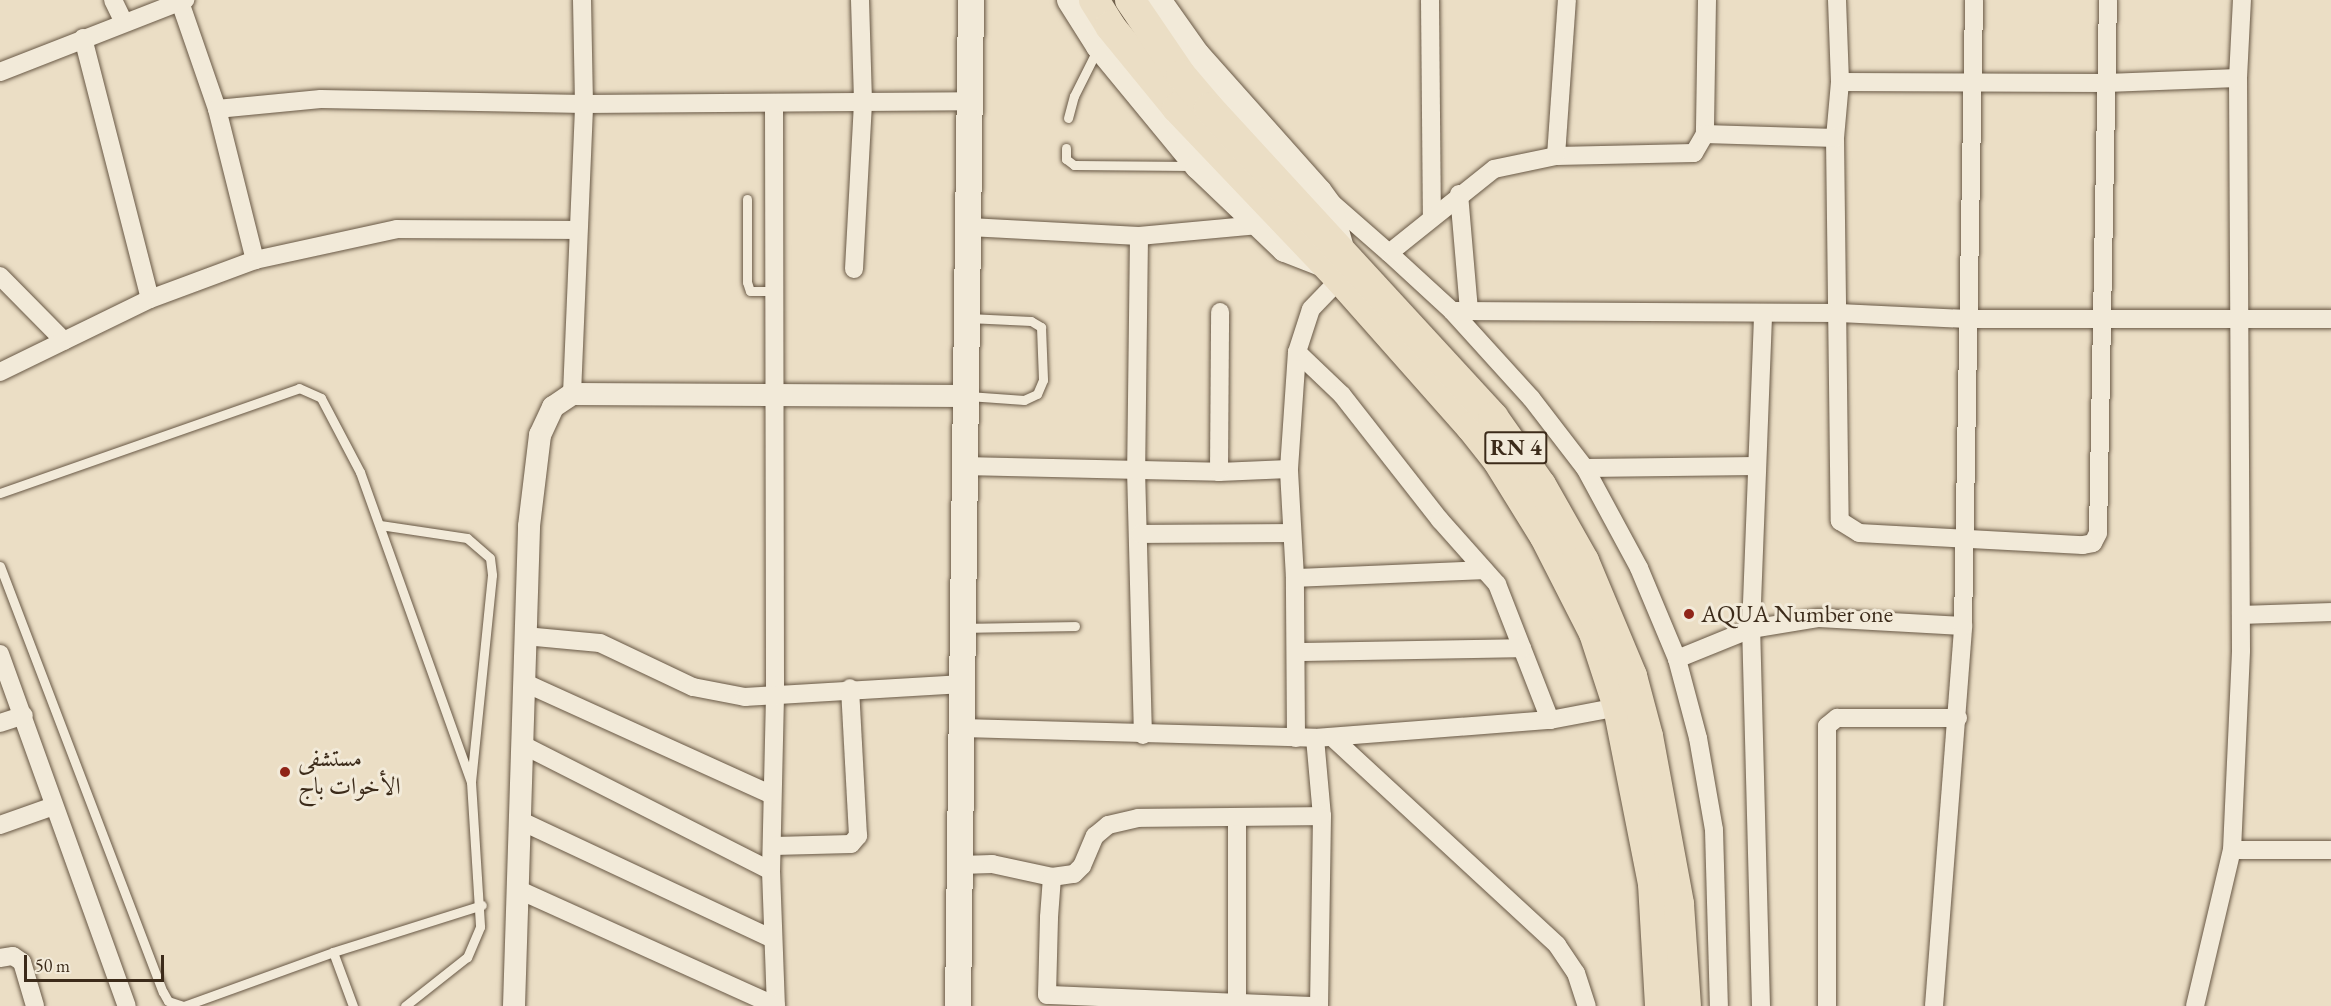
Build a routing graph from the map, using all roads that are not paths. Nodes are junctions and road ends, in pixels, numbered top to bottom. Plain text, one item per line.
1 (113, 0) edge
2 (582, 0) edge
3 (860, 0) edge
4 (971, 0) edge
5 (1070, 0) edge
6 (1094, 0) edge
7 (1130, 0) edge
8 (1158, 0) edge
9 (1430, 0) edge
10 (1567, 0) edge
11 (1707, 0) edge
12 (1837, 0) edge
13 (1974, 0) edge
14 (2108, 0) edge
15 (2242, 0) edge
16 (183, 1) edge
17 (124, 22) junction
18 (83, 38) junction
19 (1099, 46) junction
20 (0, 72) edge
21 (2238, 78) junction
22 (1974, 81) junction
23 (1840, 82) junction
24 (2106, 83) junction
25 (863, 101) junction
26 (971, 101) junction
27 (584, 104) junction
28 (774, 104) junction
29 (217, 109) junction
30 (1068, 118) dead end
31 (1705, 134) junction
32 (1835, 138) junction
33 (1066, 148) dead end
34 (1556, 156) junction
35 (1198, 166) junction
36 (1318, 192) junction
37 (1459, 194) junction
38 (747, 199) dead end
39 (1432, 218) junction
40 (1258, 225) junction
41 (969, 227) junction
42 (576, 230) junction
43 (1139, 236) junction
44 (1389, 253) junction
45 (255, 260) junction
46 (1336, 265) junction
47 (854, 268) dead end
48 (0, 276) edge
49 (773, 291) junction
50 (150, 299) junction
51 (1461, 311) junction
52 (1220, 312) dead end
53 (1763, 313) junction
54 (1839, 313) junction
55 (2241, 317) junction
56 (968, 318) junction
57 (2103, 318) junction
58 (1968, 319) junction
59 (2331, 320) edge
60 (64, 341) junction
61 (1296, 352) junction
62 (0, 372) edge
63 (572, 394) junction
64 (773, 396) junction
65 (964, 396) junction
66 (963, 466) junction
67 (1757, 466) junction
68 (1585, 468) junction
69 (1136, 469) junction
70 (1289, 470) junction
71 (1219, 472) junction
72 (0, 493) edge
73 (380, 525) junction
74 (1290, 532) junction
75 (1140, 534) junction
76 (1964, 538) junction
77 (0, 566) edge
78 (1484, 570) junction
79 (1295, 578) junction
80 (2331, 612) edge
81 (2241, 615) junction
82 (1075, 626) dead end
83 (1963, 626) junction
84 (963, 628) junction
85 (1751, 629) junction
86 (525, 636) junction
87 (1522, 648) junction
88 (1297, 652) junction
89 (0, 654) edge
90 (1677, 659) junction
91 (523, 682) junction
92 (963, 684) junction
93 (850, 688) junction
94 (775, 696) junction
95 (1618, 707) junction
96 (24, 715) junction
97 (1958, 718) junction
98 (1550, 720) junction
99 (0, 723) edge
100 (962, 728) junction
101 (1143, 735) junction
102 (1296, 738) junction
103 (1324, 738) junction
104 (521, 744) junction
105 (471, 782) junction
106 (772, 795) junction
107 (54, 806) junction
108 (1323, 816) junction
109 (1237, 817) junction
110 (521, 821) junction
111 (0, 825) edge
112 (774, 846) junction
113 (2232, 850) junction
114 (2331, 850) edge
115 (960, 865) junction
116 (771, 871) junction
117 (1052, 878) junction
118 (519, 890) junction
119 (482, 905) junction
120 (771, 938) junction
121 (333, 952) junction
122 (0, 958) edge
123 (1047, 1000) edge
124 (1237, 1004) edge
125 (35, 1006) edge
126 (127, 1006) edge
127 (184, 1006) edge
128 (353, 1006) edge
129 (405, 1006) edge
130 (514, 1006) edge
131 (776, 1006) edge
132 (958, 1006) edge
133 (1317, 1006) edge
134 (1587, 1006) edge
135 (1660, 1006) edge
136 (1686, 1006) edge
137 (1719, 1006) edge
138 (1761, 1006) edge
139 (1827, 1006) edge
140 (1934, 1006) edge
141 (2195, 1006) edge

1 - 17 street
2 - 27 street
3 - 25 street
4 - 26 main road
5 - 19 main road
6 - 46 highway, RN 4
7 - 46 highway, RN 4
8 - 36 main road
9 - 39 street
10 - 34 street
11 - 31 street
12 - 23 street
13 - 22 street
14 - 24 street
15 - 21 street
16 - 17 street
16 - 29 street
17 - 18 street
18 - 20 street
18 - 50 street
19 - 30 lane
19 - 35 main road
21 - 24 street
21 - 55 street
22 - 23 street
22 - 24 street
22 - 58 street
23 - 32 street
24 - 57 street
25 - 26 street
25 - 28 street
25 - 47 street
26 - 41 main road
27 - 28 street
27 - 29 street
27 - 42 street
28 - 49 street
29 - 45 street
31 - 32 street
31 - 34 street
32 - 54 street
33 - 35 lane
34 - 37 street
35 - 40 main road
36 - 44 street
36 - 46 main road
37 - 39 street
37 - 51 street
38 - 49 lane
39 - 44 street
40 - 43 street
40 - 46 main road
41 - 43 street
41 - 56 main road
42 - 45 street
42 - 63 street
43 - 69 street
44 - 51 street
45 - 50 street
46 - 61 street
46 - 95 highway, RN 4
46 - 136 highway, RN 4
48 - 60 street
49 - 64 street
50 - 60 street
51 - 53 street
51 - 68 street
52 - 71 street
53 - 54 street
53 - 67 street
54 - 58 street
54 - 76 street
55 - 57 street
55 - 59 street
55 - 81 street
56 - 65 main road
56 - 65 lane
57 - 58 street
57 - 76 street
58 - 76 street
60 - 62 street
61 - 70 street
61 - 78 street
63 - 64 street
63 - 86 street
64 - 65 street
64 - 94 street
65 - 66 main road
66 - 69 street
66 - 84 main road
67 - 68 street
67 - 85 street
68 - 90 street
69 - 71 street
69 - 75 street
70 - 71 street
70 - 74 street
72 - 73 lane
73 - 105 lane
73 - 105 lane
74 - 75 street
74 - 79 street
75 - 101 street
76 - 83 street
77 - 127 lane
78 - 79 street
78 - 87 street
79 - 88 street
80 - 81 street
81 - 113 street
82 - 84 lane
83 - 85 street
83 - 97 street
84 - 92 main road
85 - 90 street
85 - 138 street
86 - 91 street
86 - 94 street
87 - 88 street
87 - 98 street
88 - 102 street
89 - 96 street
90 - 137 street
91 - 104 street
91 - 106 street
92 - 93 street
92 - 100 main road
93 - 94 street
93 - 112 street
94 - 106 street
95 - 98 street
95 - 135 highway, RN 4
96 - 99 street
96 - 107 street
97 - 139 street
97 - 140 street
98 - 103 street
100 - 101 street
100 - 115 main road
101 - 102 street
102 - 103 street
103 - 108 street
103 - 134 street
104 - 110 street
104 - 116 street
105 - 119 lane
106 - 112 street
107 - 111 street
107 - 126 street
108 - 109 street
108 - 133 street
109 - 117 street
109 - 124 street
110 - 118 street
110 - 120 street
112 - 116 street
113 - 114 street
113 - 141 street
115 - 117 street
115 - 132 main road
116 - 120 street
117 - 123 street
118 - 130 street
118 - 131 street
119 - 121 lane
119 - 129 lane
120 - 131 street
121 - 127 lane
121 - 128 lane
122 - 125 street
123 - 124 street
124 - 133 street

